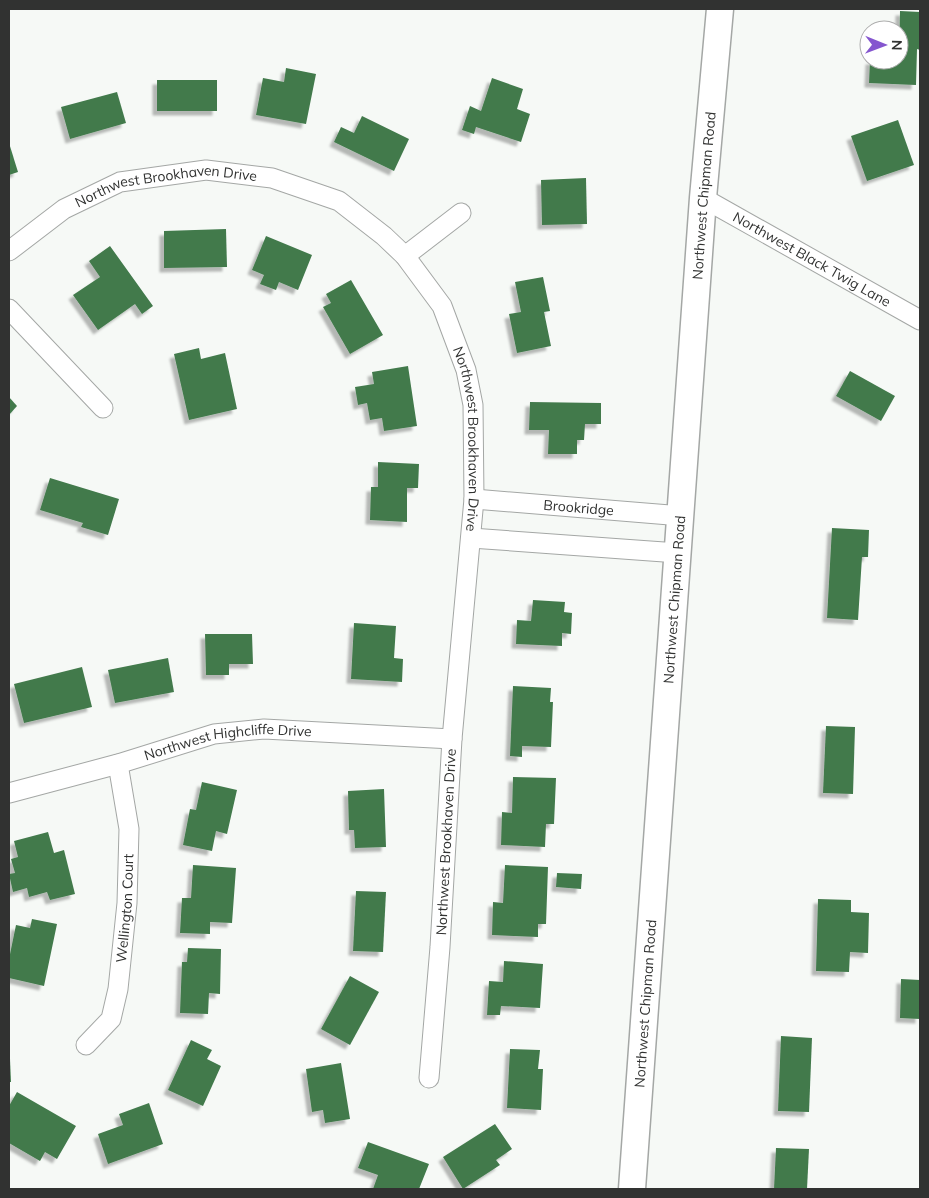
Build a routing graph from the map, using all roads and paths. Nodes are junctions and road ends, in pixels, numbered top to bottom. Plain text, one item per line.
1 (720, 9) edge
2 (704, 198) junction
3 (461, 214) dead end
4 (9, 251) edge
5 (405, 256) junction
6 (9, 309) edge
7 (920, 320) edge
8 (103, 408) dead end
9 (474, 499) junction
10 (682, 516) junction
11 (471, 538) junction
12 (678, 553) junction
13 (452, 739) junction
14 (118, 764) junction
15 (9, 793) edge
16 (86, 1045) dead end
17 (429, 1078) dead end
18 (632, 1189) edge

1 - 2 main road, Northwest Chipman Road
2 - 7 street, Northwest Black Twig Lane
2 - 10 main road, Northwest Chipman Road
3 - 5 street
4 - 5 street, Northwest Brookhaven Drive
5 - 9 street, Northwest Brookhaven Drive
6 - 8 street
9 - 10 street, Brookridge
9 - 11 street, Northwest Brookhaven Drive
10 - 12 main road, Northwest Chipman Road
11 - 12 street
11 - 13 street, Northwest Brookhaven Drive
12 - 18 main road, Northwest Chipman Road
13 - 14 street, Northwest Highcliffe Drive
13 - 17 street, Northwest Brookhaven Drive
14 - 15 street, Northwest Highcliffe Drive
14 - 16 street, Wellington Court

